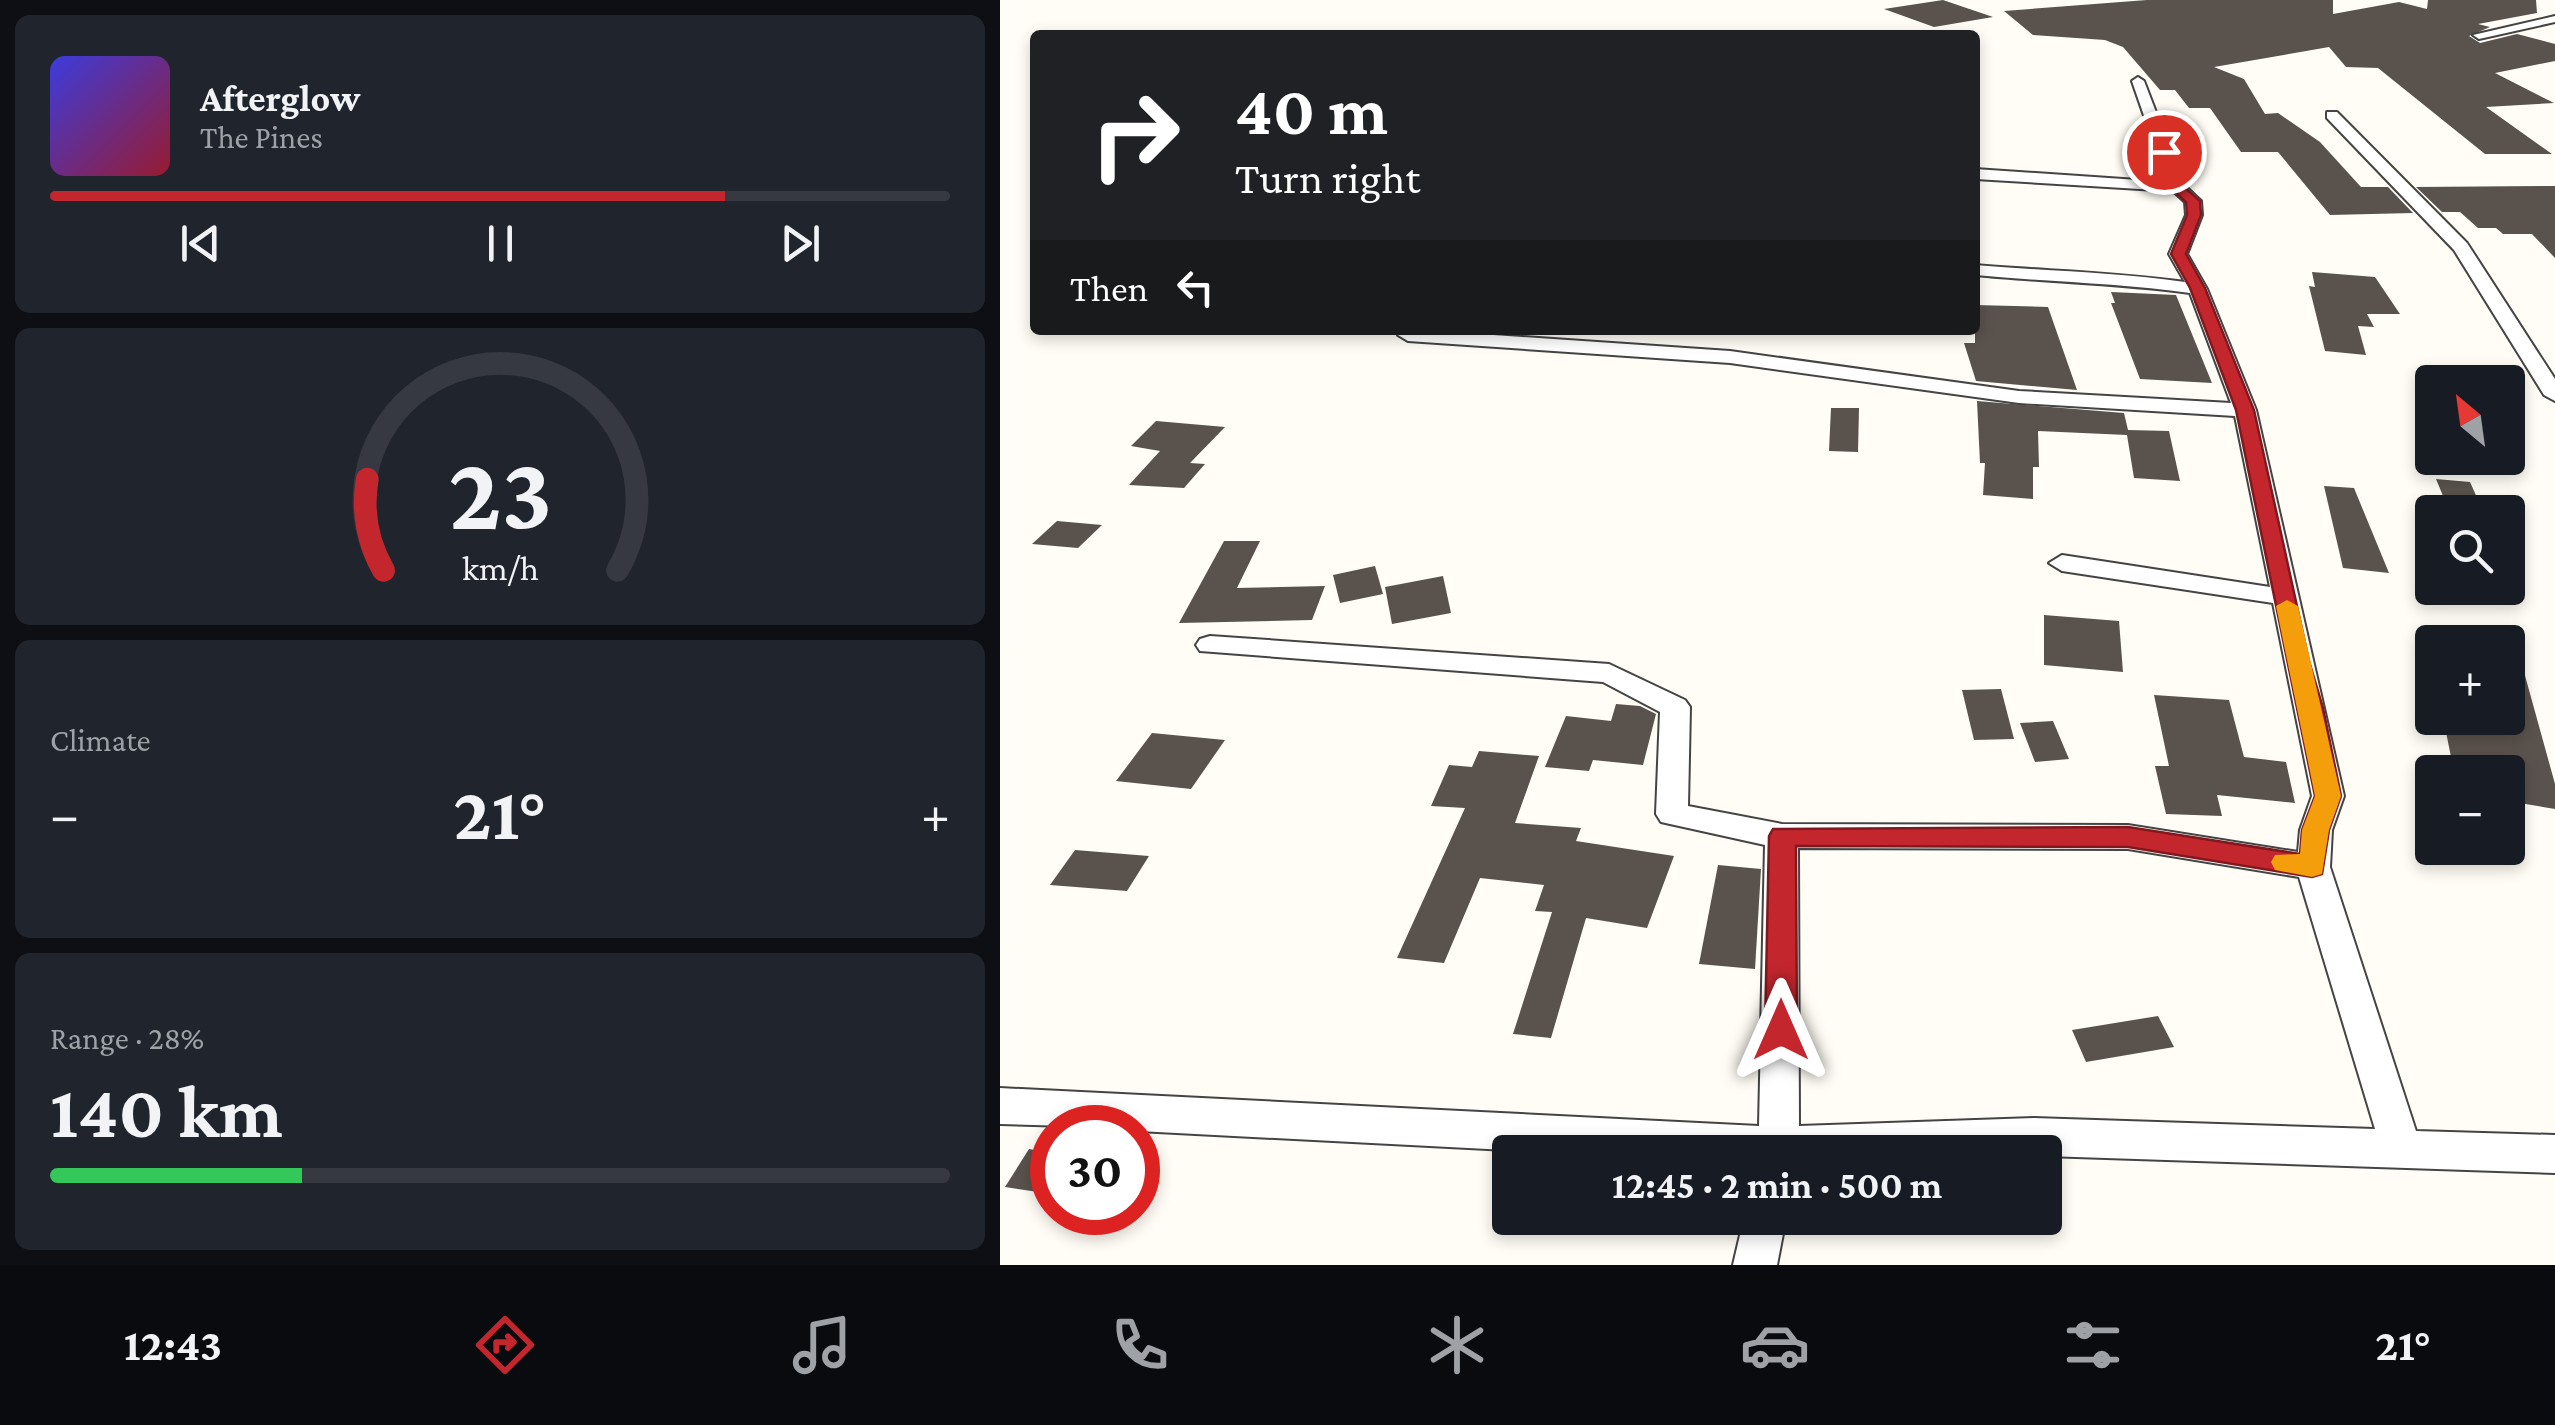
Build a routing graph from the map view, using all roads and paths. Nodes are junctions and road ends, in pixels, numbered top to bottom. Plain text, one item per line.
1 (2555, 19) edge
2 (2479, 35) dead end
3 (2138, 81) dead end
4 (2332, 115) dead end
5 (1980, 174) edge
6 (2178, 188) junction
7 (1980, 271) edge
8 (2198, 288) junction
9 (1408, 335) dead end
10 (2555, 394) edge
11 (2245, 410) junction
12 (2062, 563) dead end
13 (2285, 597) junction
14 (1210, 645) dead end
15 (1782, 836) junction
16 (2312, 867) junction
17 (1000, 1106) edge
18 (1526, 1135) edge
19 (1780, 1135) edge
20 (2062, 1138) edge
21 (2402, 1148) junction
22 (2555, 1154) edge
23 (1761, 1235) edge
24 (1755, 1265) edge

1 - 2 street
3 - 6 street
4 - 10 street
5 - 6 street
6 - 8 street
7 - 8 street
8 - 11 street
9 - 11 street
11 - 13 street
12 - 13 street
13 - 16 street
14 - 15 street
15 - 16 street
15 - 19 street
16 - 21 street
17 - 18 street
20 - 21 street
21 - 22 street
23 - 24 street

